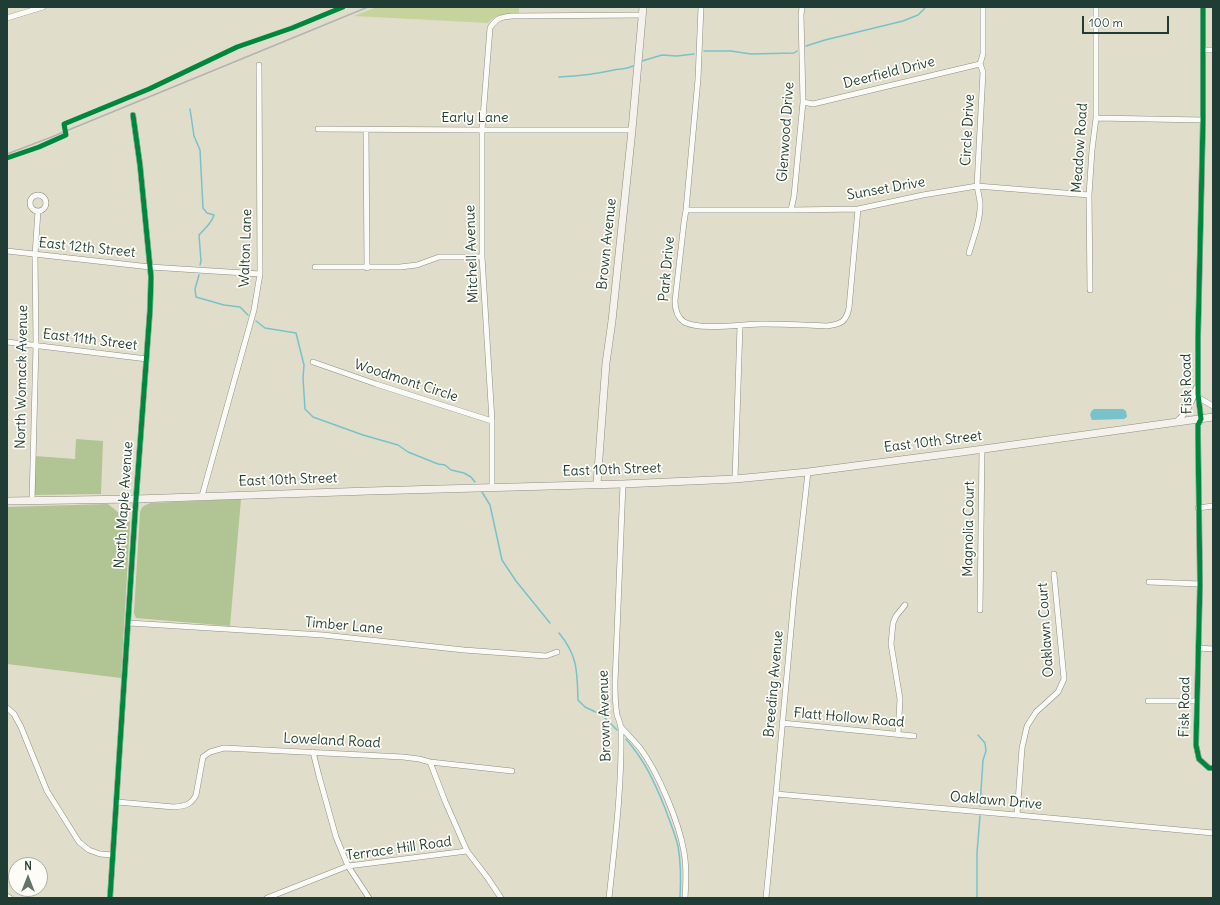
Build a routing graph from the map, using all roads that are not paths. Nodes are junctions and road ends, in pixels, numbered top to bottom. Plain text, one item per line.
1 (43, 7) edge
2 (701, 7) edge
3 (802, 7) edge
4 (983, 7) edge
5 (1096, 7) edge
6 (1203, 7) edge
7 (642, 11) edge
8 (7, 18) edge
9 (1203, 50) junction
10 (1213, 50) edge
11 (980, 64) junction
12 (259, 65) dead end
13 (803, 102) junction
14 (133, 115) dead end
15 (1096, 118) junction
16 (1203, 120) junction
17 (318, 129) dead end
18 (366, 130) junction
19 (482, 130) junction
20 (632, 130) junction
21 (977, 186) junction
22 (1089, 195) junction
23 (858, 209) junction
24 (686, 210) junction
25 (791, 210) junction
26 (38, 211) dead end
27 (7, 251) edge
28 (969, 253) dead end
29 (35, 255) junction
30 (482, 257) junction
31 (150, 267) junction
32 (315, 268) dead end
33 (367, 268) junction
34 (260, 274) junction
35 (1090, 290) dead end
36 (740, 326) junction
37 (7, 342) edge
38 (36, 345) junction
39 (147, 359) junction
40 (313, 362) dead end
41 (1198, 380) junction
42 (1199, 398) junction
43 (1213, 406) edge
44 (1213, 417) edge
45 (1201, 419) junction
46 (492, 421) junction
47 (1175, 422) junction
48 (982, 449) junction
49 (808, 472) junction
50 (735, 479) junction
51 (597, 484) junction
52 (623, 484) junction
53 (492, 487) junction
54 (202, 496) junction
55 (136, 499) junction
56 (32, 500) junction
57 (7, 501) edge
58 (1213, 506) edge
59 (1198, 508) junction
60 (1054, 574) dead end
61 (1149, 582) dead end
62 (1200, 584) junction
63 (905, 605) dead end
64 (980, 610) dead end
65 (129, 623) junction
66 (1198, 648) junction
67 (1213, 649) edge
68 (557, 652) dead end
69 (1148, 701) dead end
70 (1197, 701) junction
71 (7, 708) edge
72 (782, 723) junction
73 (621, 727) junction
74 (898, 734) junction
75 (914, 736) dead end
76 (314, 752) junction
77 (430, 762) junction
78 (1213, 768) edge
79 (512, 770) dead end
80 (776, 794) junction
81 (117, 802) junction
82 (1017, 815) junction
83 (1213, 833) edge
84 (467, 851) junction
85 (113, 855) junction
86 (348, 866) junction
87 (7, 896) edge
88 (10, 898) edge
89 (110, 898) edge
90 (267, 898) edge
91 (369, 898) edge
92 (501, 898) edge
93 (609, 898) edge
94 (685, 898) edge
95 (766, 898) edge

1 - 8 street
2 - 24 street, Park Drive
3 - 13 street, Glenwood Drive
4 - 11 street, Circle Drive
5 - 15 street, Meadow Road
6 - 9 street, Fisk Road
7 - 19 street, Mitchell Avenue
7 - 20 main road, Brown Avenue
9 - 10 street
9 - 16 street, Fisk Road
11 - 13 street, Deerfield Drive
11 - 21 street, Circle Drive
12 - 34 street, Walton Lane
13 - 25 street, Glenwood Drive
14 - 31 street, North Maple Avenue
15 - 16 street
15 - 22 street, Meadow Road
16 - 41 street, Fisk Road
17 - 18 street, Early Lane
18 - 19 street, Early Lane
18 - 33 street
19 - 20 street, Early Lane
19 - 30 street, Mitchell Avenue
20 - 51 main road, Brown Avenue
21 - 22 street, Sunset Drive
21 - 23 street, Sunset Drive
21 - 28 street, Circle Drive
22 - 35 street, Meadow Road
23 - 25 street, Sunset Drive
23 - 36 street
24 - 25 street, Sunset Drive
24 - 36 street, Park Drive
26 - 29 street, North Womack Avenue
27 - 29 street, East 12th Street
29 - 31 street, East 12th Street
29 - 38 street, North Womack Avenue
30 - 33 street
30 - 46 street, Mitchell Avenue
31 - 34 street, East 12th Street
31 - 39 street, North Maple Avenue
32 - 33 street
34 - 54 street, Walton Lane
36 - 50 street
37 - 38 street, East 11th Street
38 - 39 street, East 11th Street
38 - 56 street, North Womack Avenue
39 - 55 street, North Maple Avenue
40 - 46 street, Woodmont Circle
41 - 42 street, Fisk Road
41 - 47 street
42 - 43 street
42 - 45 street, Fisk Road
44 - 45 main road, East 10th Street
45 - 47 main road, East 10th Street
45 - 59 street, Fisk Road
46 - 53 street, Mitchell Avenue
47 - 48 main road, East 10th Street
48 - 49 main road, East 10th Street
48 - 64 street, Magnolia Court
49 - 50 main road, East 10th Street
49 - 72 street, Breeding Avenue
50 - 52 main road, East 10th Street
51 - 52 main road, East 10th Street
51 - 53 main road, East 10th Street
52 - 73 street, Brown Avenue
53 - 54 main road, East 10th Street
54 - 55 main road, East 10th Street
55 - 56 main road, East 10th Street
55 - 65 street, North Maple Avenue
56 - 57 main road, East 10th Street
58 - 59 street
59 - 62 street, Fisk Road
60 - 82 street, Oaklawn Court
61 - 62 street
62 - 66 street, Fisk Road
63 - 74 street
65 - 68 street, Timber Lane
65 - 81 street, North Maple Avenue
66 - 67 street
66 - 70 street, Fisk Road
69 - 70 street
70 - 78 street, Fisk Road
71 - 85 street
72 - 74 street, Flatt Hollow Road
72 - 80 street, Breeding Avenue
73 - 93 street, Brown Avenue
73 - 94 street
74 - 75 street, Flatt Hollow Road
76 - 77 street, Loweland Road
76 - 81 street, Loweland Road
76 - 86 street
77 - 79 street, Loweland Road
77 - 84 street
80 - 82 street, Oaklawn Drive
80 - 95 street, Breeding Avenue
81 - 85 street, North Maple Avenue
82 - 83 street, Oaklawn Drive
84 - 86 street, Terrace Hill Road
84 - 92 street
85 - 89 street, North Maple Avenue
86 - 90 street, Terrace Hill Road
86 - 91 street
87 - 88 street

